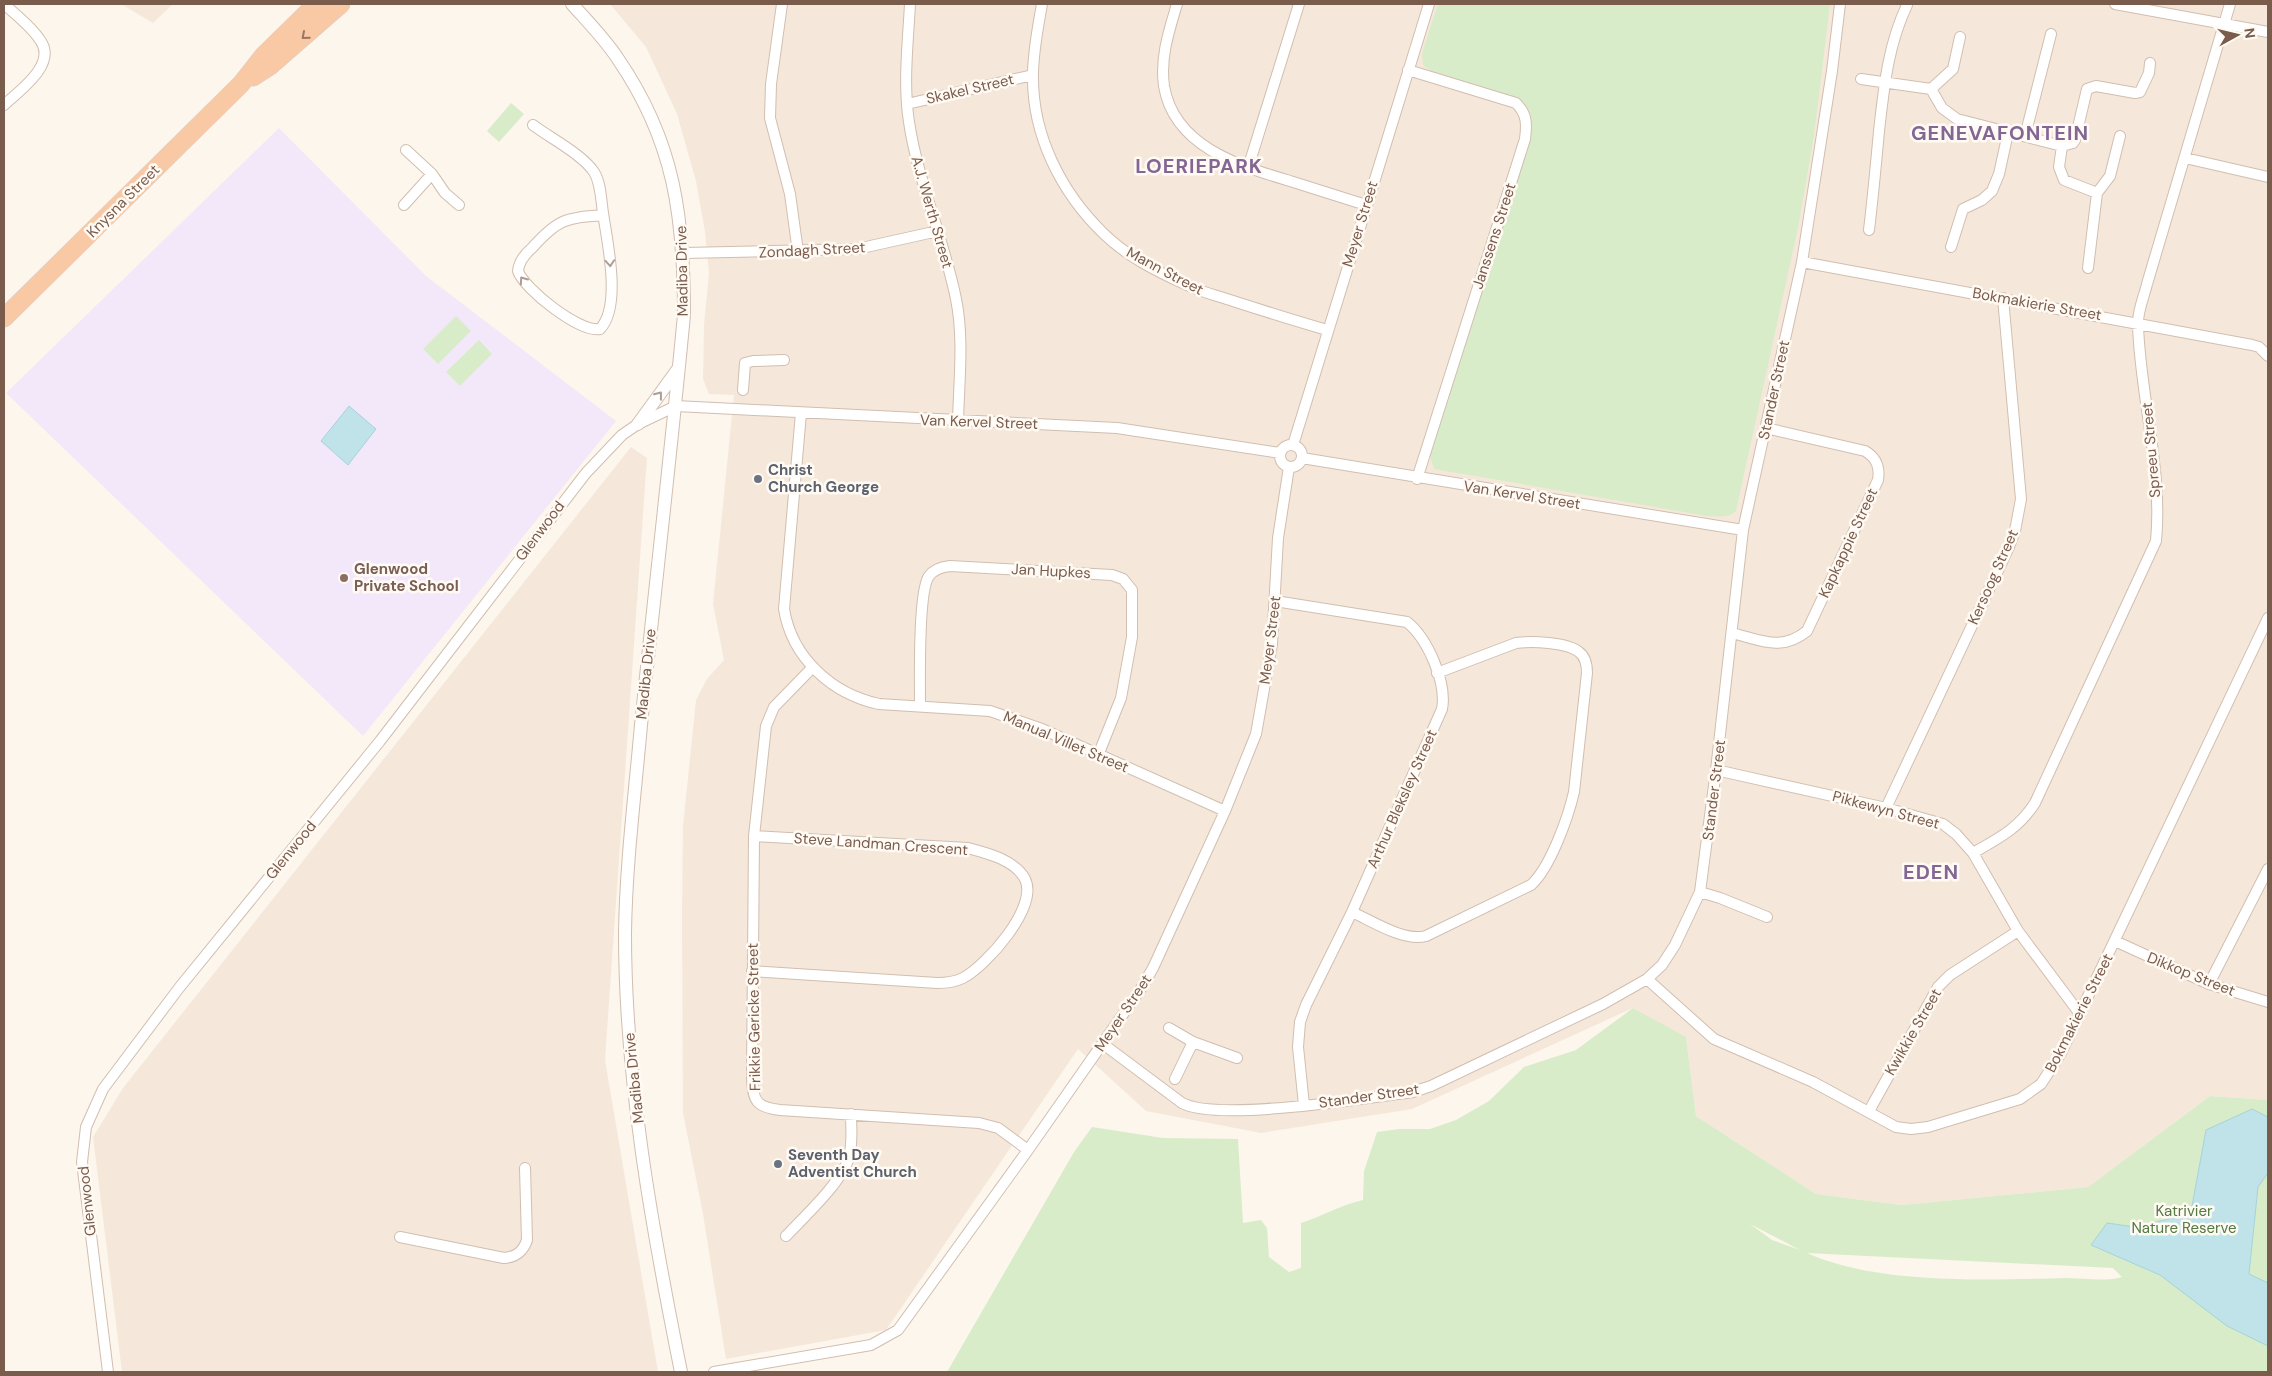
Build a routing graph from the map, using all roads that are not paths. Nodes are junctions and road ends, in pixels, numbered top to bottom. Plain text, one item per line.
1 (4, 4) edge
2 (316, 4) edge
3 (341, 4) edge
4 (572, 4) edge
5 (782, 4) edge
6 (910, 4) edge
7 (1042, 4) edge
8 (1177, 4) edge
9 (1300, 4) edge
10 (1429, 4) edge
11 (1840, 4) edge
12 (2115, 4) edge
13 (2230, 4) edge
14 (1907, 5) edge
15 (2225, 24) junction
16 (2268, 32) edge
17 (2050, 34) dead end
18 (1960, 37) dead end
19 (2150, 63) dead end
20 (1408, 70) junction
21 (1032, 75) junction
22 (1861, 78) dead end
23 (1884, 81) junction
24 (241, 84) junction
25 (1931, 89) junction
26 (908, 104) junction
27 (4, 105) edge
28 (533, 125) dead end
29 (2008, 133) junction
30 (2025, 136) junction
31 (2120, 136) dead end
32 (2062, 146) junction
33 (406, 150) dead end
34 (2185, 158) junction
35 (1248, 168) junction
36 (432, 174) junction
37 (2268, 176) edge
38 (2097, 193) junction
39 (404, 205) dead end
40 (459, 205) dead end
41 (1366, 205) junction
42 (603, 215) junction
43 (1869, 230) dead end
44 (938, 231) junction
45 (1951, 247) dead end
46 (798, 252) junction
47 (684, 253) junction
48 (1802, 262) junction
49 (2088, 268) dead end
50 (2003, 298) junction
51 (4, 318) edge
52 (2138, 323) junction
53 (1327, 330) junction
54 (2268, 356) edge
55 (784, 360) dead end
56 (679, 366) junction
57 (743, 390) dead end
58 (676, 406) junction
59 (801, 414) junction
60 (958, 420) junction
61 (638, 424) junction
62 (1766, 428) junction
63 (1293, 445) junction
64 (1280, 454) junction
65 (1302, 458) junction
66 (1289, 467) junction
67 (1417, 478) junction
68 (1743, 530) junction
69 (1275, 600) junction
70 (2268, 618) edge
71 (1732, 633) junction
72 (812, 668) junction
73 (1437, 673) junction
74 (920, 705) junction
75 (1099, 754) junction
76 (1716, 770) junction
77 (1886, 808) junction
78 (1225, 811) junction
79 (754, 836) junction
80 (1973, 853) junction
81 (2268, 869) edge
82 (2264, 890) edge
83 (1700, 892) junction
84 (1352, 912) junction
85 (1766, 917) dead end
86 (2018, 930) junction
87 (2115, 941) junction
88 (752, 971) junction
89 (1647, 979) junction
90 (2208, 984) junction
91 (2268, 1002) edge
92 (2080, 1014) junction
93 (1169, 1028) dead end
94 (1193, 1042) junction
95 (1102, 1044) junction
96 (1237, 1058) dead end
97 (1175, 1079) dead end
98 (1304, 1105) junction
99 (1869, 1111) junction
100 (851, 1114) junction
101 (1028, 1150) junction
102 (525, 1168) dead end
103 (786, 1236) dead end
104 (400, 1237) dead end
105 (108, 1372) edge
106 (681, 1372) edge
107 (714, 1372) edge

1 - 27 street
2 - 24 highway, Knysna Street
3 -> 24 highway, Knysna Street
4 - 47 street, Madiba Drive
5 - 46 street
6 - 26 street, A.J. Werth Street
7 - 21 street, Mann Street
8 - 35 street
9 - 35 street
10 - 20 street, Meyer Street
11 - 48 street, Stander Street
12 - 15 street
13 - 15 street, Spreeu Street
14 - 23 street
15 - 16 street
15 - 34 street, Spreeu Street
17 - 30 street
18 - 25 street
19 - 32 street
20 - 41 street, Meyer Street
20 - 67 street, Janssens Street
21 - 26 street, Skakel Street
21 - 53 street, Mann Street
22 - 23 street
23 - 25 street
23 - 43 street
24 - 51 highway, Knysna Street
25 - 29 street
26 - 44 street, A.J. Werth Street
28 - 42 street
29 - 30 street
29 - 45 street
30 - 32 street
31 - 38 street
32 - 38 street
33 - 36 street
34 - 37 street
34 - 52 street, Spreeu Street
35 - 41 street
36 - 39 street
36 - 40 street
38 - 49 street
41 - 53 street, Meyer Street
42 -> 42 street
44 - 46 street, Zondagh Street
44 - 60 street, A.J. Werth Street
46 - 47 street, Zondagh Street
47 - 56 street, Madiba Drive
48 - 50 street, Bokmakierie Street
48 - 62 street, Stander Street
50 - 52 street, Bokmakierie Street
50 - 77 street, Kersoog Street
52 - 54 street, Bokmakierie Street
52 - 80 street, Spreeu Street
53 - 63 street, Meyer Street
55 - 57 street
56 - 58 street, Madiba Drive
61 -> 56 street
58 - 59 street, Van Kervel Street
58 - 61 street, Glenwood
58 - 106 street, Madiba Drive
59 - 60 street, Van Kervel Street
59 - 72 street, Manual Villet Street
60 - 64 street, Van Kervel Street
61 - 105 street, Glenwood
62 - 68 street, Stander Street
62 - 71 street, Kapkappie Street
63 - 64 street
63 - 65 street
64 - 66 street
65 - 66 street
65 - 67 street, Van Kervel Street
66 - 69 street, Meyer Street
67 - 68 street, Van Kervel Street
68 - 71 street, Stander Street
69 - 73 street, Arthur Bleksley Street
69 - 78 street, Meyer Street
70 - 87 street, Bokmakierie Street
71 - 76 street, Stander Street
72 - 74 street, Manual Villet Street
72 - 79 street, Frikkie Gericke Street
73 - 84 street, Arthur Bleksley Street
73 - 84 street
74 - 75 street, Manual Villet Street
74 - 75 street, Jan Hupkes
75 - 78 street, Manual Villet Street
76 - 77 street, Pikkewyn Street
76 - 83 street, Stander Street
77 - 80 street, Pikkewyn Street
78 - 95 street, Meyer Street
79 - 88 street, Frikkie Gericke Street
79 - 88 street, Steve Landman Crescent
80 - 86 street, Pikkewyn Street
81 - 82 street
82 - 90 street
83 - 85 street
83 - 89 street, Stander Street
84 - 98 street, Arthur Bleksley Street
86 - 92 street, Pikkewyn Street
86 - 99 street, Kwikkie Street
87 - 90 street, Dikkop Street
87 - 92 street, Bokmakierie Street
88 - 100 street, Frikkie Gericke Street
89 - 98 street, Stander Street
89 - 99 street, Bokmakierie Street
90 - 91 street, Dikkop Street
92 - 99 street, Bokmakierie Street
93 - 94 street
94 - 96 street
94 - 97 street
95 - 98 street, Stander Street
95 - 101 street, Meyer Street
100 - 101 street, Frikkie Gericke Street
100 - 103 street
101 - 107 street, Meyer Street
102 - 104 street

